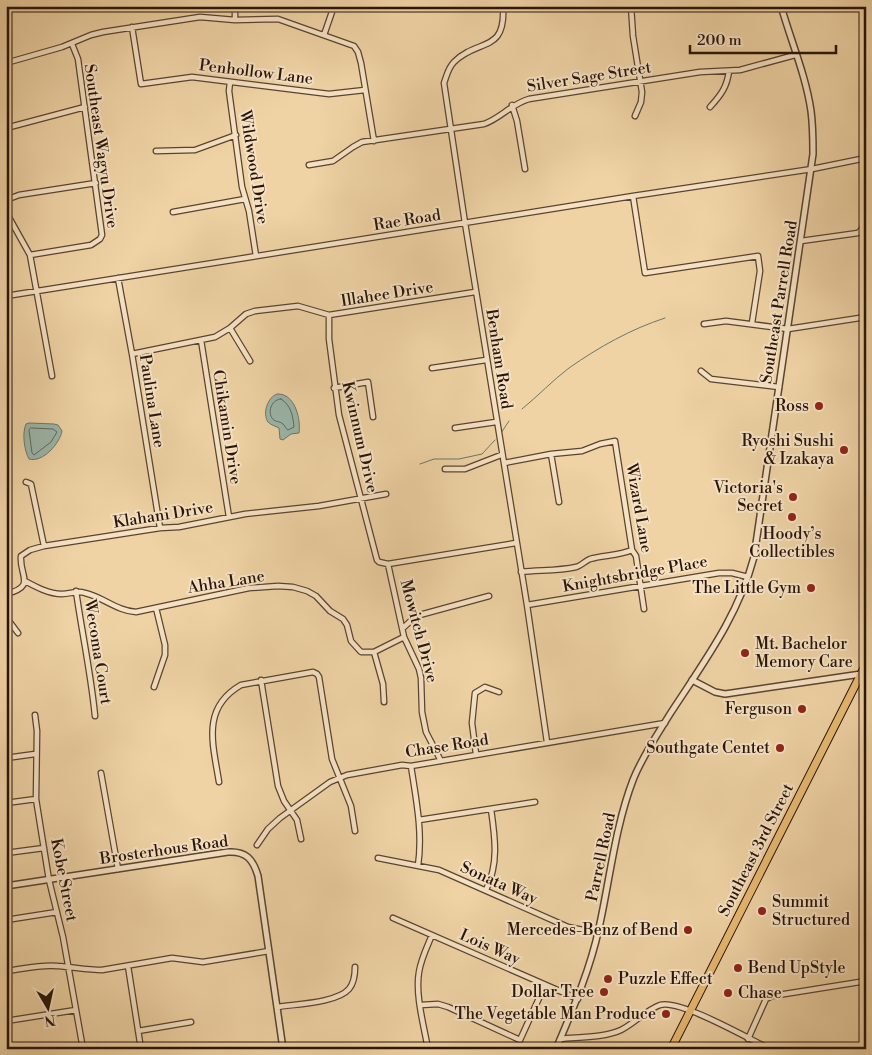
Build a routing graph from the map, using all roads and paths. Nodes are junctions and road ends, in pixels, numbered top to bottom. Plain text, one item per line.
1 (235, 6) edge
2 (334, 6) edge
3 (503, 6) edge
4 (631, 6) edge
5 (781, 6) edge
6 (235, 20) junction
7 (132, 27) junction
8 (324, 35) junction
9 (72, 44) junction
10 (795, 55) junction
11 (6, 62) edge
12 (730, 71) junction
13 (640, 81) junction
14 (230, 82) junction
15 (366, 90) junction
16 (512, 105) junction
17 (84, 107) junction
18 (710, 107) dead end
19 (635, 116) dead end
20 (6, 128) edge
21 (450, 129) junction
22 (236, 135) junction
23 (374, 141) junction
24 (156, 151) dead end
25 (866, 160) edge
26 (309, 165) dead end
27 (525, 169) dead end
28 (812, 169) junction
29 (96, 183) junction
30 (633, 196) junction
31 (245, 199) junction
32 (6, 200) edge
33 (6, 212) edge
34 (173, 212) dead end
35 (866, 213) edge
36 (465, 223) junction
37 (801, 241) junction
38 (30, 255) junction
39 (256, 256) junction
40 (118, 278) junction
41 (37, 291) junction
42 (476, 292) junction
43 (6, 296) edge
44 (328, 315) junction
45 (866, 317) edge
46 (704, 324) dead end
47 (752, 324) junction
48 (230, 328) junction
49 (788, 329) junction
50 (201, 340) junction
51 (132, 354) junction
52 (486, 360) junction
53 (250, 361) dead end
54 (432, 368) dead end
55 (701, 371) dead end
56 (52, 376) dead end
57 (779, 387) junction
58 (334, 388) junction
59 (373, 417) dead end
60 (496, 422) junction
61 (455, 428) dead end
62 (551, 454) junction
63 (501, 455) junction
64 (504, 463) junction
65 (445, 469) dead end
66 (26, 482) dead end
67 (386, 494) dead end
68 (360, 498) junction
69 (559, 502) dead end
70 (229, 517) junction
71 (160, 528) junction
72 (516, 543) junction
73 (44, 546) junction
74 (632, 550) junction
75 (388, 564) junction
76 (521, 572) junction
77 (748, 577) junction
78 (25, 581) junction
79 (640, 586) junction
80 (76, 591) junction
81 (6, 594) edge
82 (489, 596) dead end
83 (527, 605) junction
84 (156, 608) junction
85 (644, 609) dead end
86 (6, 617) edge
87 (403, 628) junction
88 (18, 633) dead end
89 (404, 637) junction
90 (374, 652) junction
91 (866, 664) edge
92 (861, 674) junction
93 (262, 680) junction
94 (692, 680) junction
95 (154, 686) dead end
96 (499, 692) dead end
97 (384, 702) dead end
98 (34, 715) dead end
99 (95, 716) dead end
100 (665, 723) junction
101 (547, 742) junction
102 (35, 754) junction
103 (476, 754) junction
104 (6, 758) edge
105 (441, 760) junction
106 (411, 766) junction
107 (101, 773) dead end
108 (340, 778) junction
109 (219, 782) dead end
110 (36, 799) junction
111 (535, 802) dead end
112 (6, 803) edge
113 (491, 809) junction
114 (290, 810) junction
115 (418, 820) junction
116 (355, 831) dead end
117 (301, 839) dead end
118 (257, 845) dead end
119 (44, 848) junction
120 (6, 853) edge
121 (378, 858) dead end
122 (389, 860) junction
123 (418, 866) junction
124 (388, 867) dead end
125 (118, 869) junction
126 (49, 880) junction
127 (6, 886) edge
128 (486, 890) junction
129 (57, 912) junction
130 (394, 918) dead end
131 (6, 920) edge
132 (598, 933) junction
133 (432, 935) junction
134 (269, 952) junction
135 (128, 966) junction
136 (68, 967) junction
137 (355, 967) dead end
138 (6, 971) edge
139 (866, 982) edge
140 (545, 986) junction
141 (578, 999) junction
142 (421, 1005) junction
143 (277, 1006) junction
144 (76, 1010) junction
145 (690, 1011) junction
146 (6, 1021) edge
147 (191, 1022) dead end
148 (138, 1031) junction
149 (560, 1039) junction
150 (748, 1039) junction
151 (83, 1049) edge
152 (141, 1049) edge
153 (283, 1049) edge
154 (428, 1049) edge
155 (556, 1049) edge
156 (671, 1049) edge
157 (770, 1049) edge

1 - 6 street
2 - 8 street
3 - 21 street, Benham Road
4 - 13 street
5 - 10 street, Southeast Parrell Road
6 - 7 street
6 - 8 street
7 - 9 street
7 - 14 street, Penhollow Lane
8 - 15 street
9 - 11 street
9 - 17 street, Southeast Wagyu Drive
10 - 12 street, Silver Sage Street
10 - 28 street, Southeast Parrell Road
12 - 13 street, Silver Sage Street
12 - 18 street
13 - 16 street, Silver Sage Street
13 - 19 street
14 - 15 street, Penhollow Lane
14 - 22 street, Wildwood Drive
15 - 23 street
16 - 21 street, Silver Sage Street
16 - 27 street
17 - 20 street
17 - 29 street, Southeast Wagyu Drive
21 - 23 street, Silver Sage Street
21 - 36 street, Benham Road
22 - 24 street
22 - 31 street, Wildwood Drive
23 - 26 street, Silver Sage Street
25 - 28 street, Rae Road
28 - 30 street, Rae Road
28 - 37 street, Southeast Parrell Road
29 - 32 street
29 - 38 street, Southeast Wagyu Drive
30 - 36 street, Rae Road
30 - 47 street
31 - 34 street
31 - 39 street, Wildwood Drive
33 - 38 street
35 - 37 street
36 - 39 street, Rae Road
36 - 42 street, Benham Road
37 - 49 street, Southeast Parrell Road
38 - 41 street
39 - 40 street, Rae Road
40 - 41 street, Rae Road
40 - 51 street, Paulina Lane
41 - 43 street, Rae Road
41 - 56 street
42 - 44 street, Illahee Drive
42 - 52 street, Benham Road
44 - 48 street, Illahee Drive
44 - 58 street, Kwinnum Drive
45 - 49 street
46 - 47 street
47 - 49 street
48 - 50 street, Illahee Drive
48 - 53 street
49 - 57 street, Southeast Parrell Road
50 - 51 street, Illahee Drive
50 - 70 street, Chikamin Drive
51 - 71 street, Paulina Lane
52 - 54 street
52 - 60 street, Benham Road
55 - 57 street
57 - 77 street, Southeast Parrell Road
58 - 59 street
58 - 68 street, Kwinnum Drive
60 - 61 street
60 - 63 street, Benham Road
62 - 64 street
62 - 69 street
62 - 74 street, Wizard Lane
63 - 64 street, Benham Road
63 - 65 street
64 - 72 street, Benham Road
66 - 73 street
67 - 68 street, Klahani Drive
68 - 70 street, Klahani Drive
68 - 75 street, Kwinnum Drive
70 - 71 street, Klahani Drive
71 - 73 street, Klahani Drive
72 - 75 street
72 - 76 street, Benham Road
73 - 78 street, Klahani Drive
74 - 76 street
74 - 79 street, Wizard Lane
75 - 87 street, Mowitch Drive
76 - 83 street, Benham Road
77 - 79 street, Knightsbridge Place
77 - 94 street, Southeast Parrell Road
78 - 80 street, Ahha Lane
78 - 81 street
79 - 83 street, Knightsbridge Place
79 - 85 street, Wizard Lane
80 - 84 street, Ahha Lane
80 - 99 street, Wecoma Court
82 - 87 street
83 - 101 street, Benham Road
84 - 90 street, Ahha Lane
84 - 95 street
86 - 88 street
87 - 89 street, Mowitch Drive
89 - 90 street
89 - 105 street, Mowitch Drive
90 - 97 street
91 - 92 main road, Southeast 3rd Street
92 - 94 street
92 - 145 main road, Southeast 3rd Street
93 - 108 street
93 - 109 street
93 - 114 street
94 - 100 street, Parrell Road
96 - 103 street
98 - 102 street, Kobe Street
100 - 101 street, Chase Road
100 - 132 street, Parrell Road
101 - 103 street, Chase Road
102 - 104 street
102 - 110 street, Kobe Street
103 - 105 street, Chase Road
105 - 106 street, Chase Road
106 - 108 street, Chase Road
106 - 115 street
107 - 125 street
108 - 114 street, Chase Road
108 - 116 street
110 - 112 street
110 - 119 street, Kobe Street
111 - 113 street
113 - 115 street
113 - 128 street
114 - 117 street
114 - 118 street, Chase Road
115 - 123 street
119 - 120 street
119 - 126 street, Kobe Street
121 - 122 street, Sonata Way
122 - 123 street, Sonata Way
122 - 124 street
123 - 128 street, Sonata Way
125 - 126 street, Brosterhous Road
125 - 134 street, Brosterhous Road
126 - 127 street, Brosterhous Road
126 - 129 street, Kobe Street
128 - 132 street, Sonata Way
129 - 131 street
129 - 136 street, Kobe Street
130 - 133 street, Lois Way
132 - 141 street, Parrell Road
133 - 140 street, Lois Way
133 - 142 street
134 - 135 street
134 - 143 street, Brosterhous Road
135 - 136 street
135 - 148 street
136 - 138 street
136 - 144 street, Kobe Street
137 - 143 street
139 - 150 street
140 - 141 street, Lois Way
140 - 142 street
141 - 149 street, Parrell Road
142 - 154 street
143 - 153 street, Brosterhous Road
144 - 146 street
144 - 151 street, Kobe Street
145 - 149 street
145 - 150 street
145 - 156 main road, Southeast 3rd Street
147 - 148 street
148 - 152 street
149 - 155 street, Parrell Road
150 - 157 street

